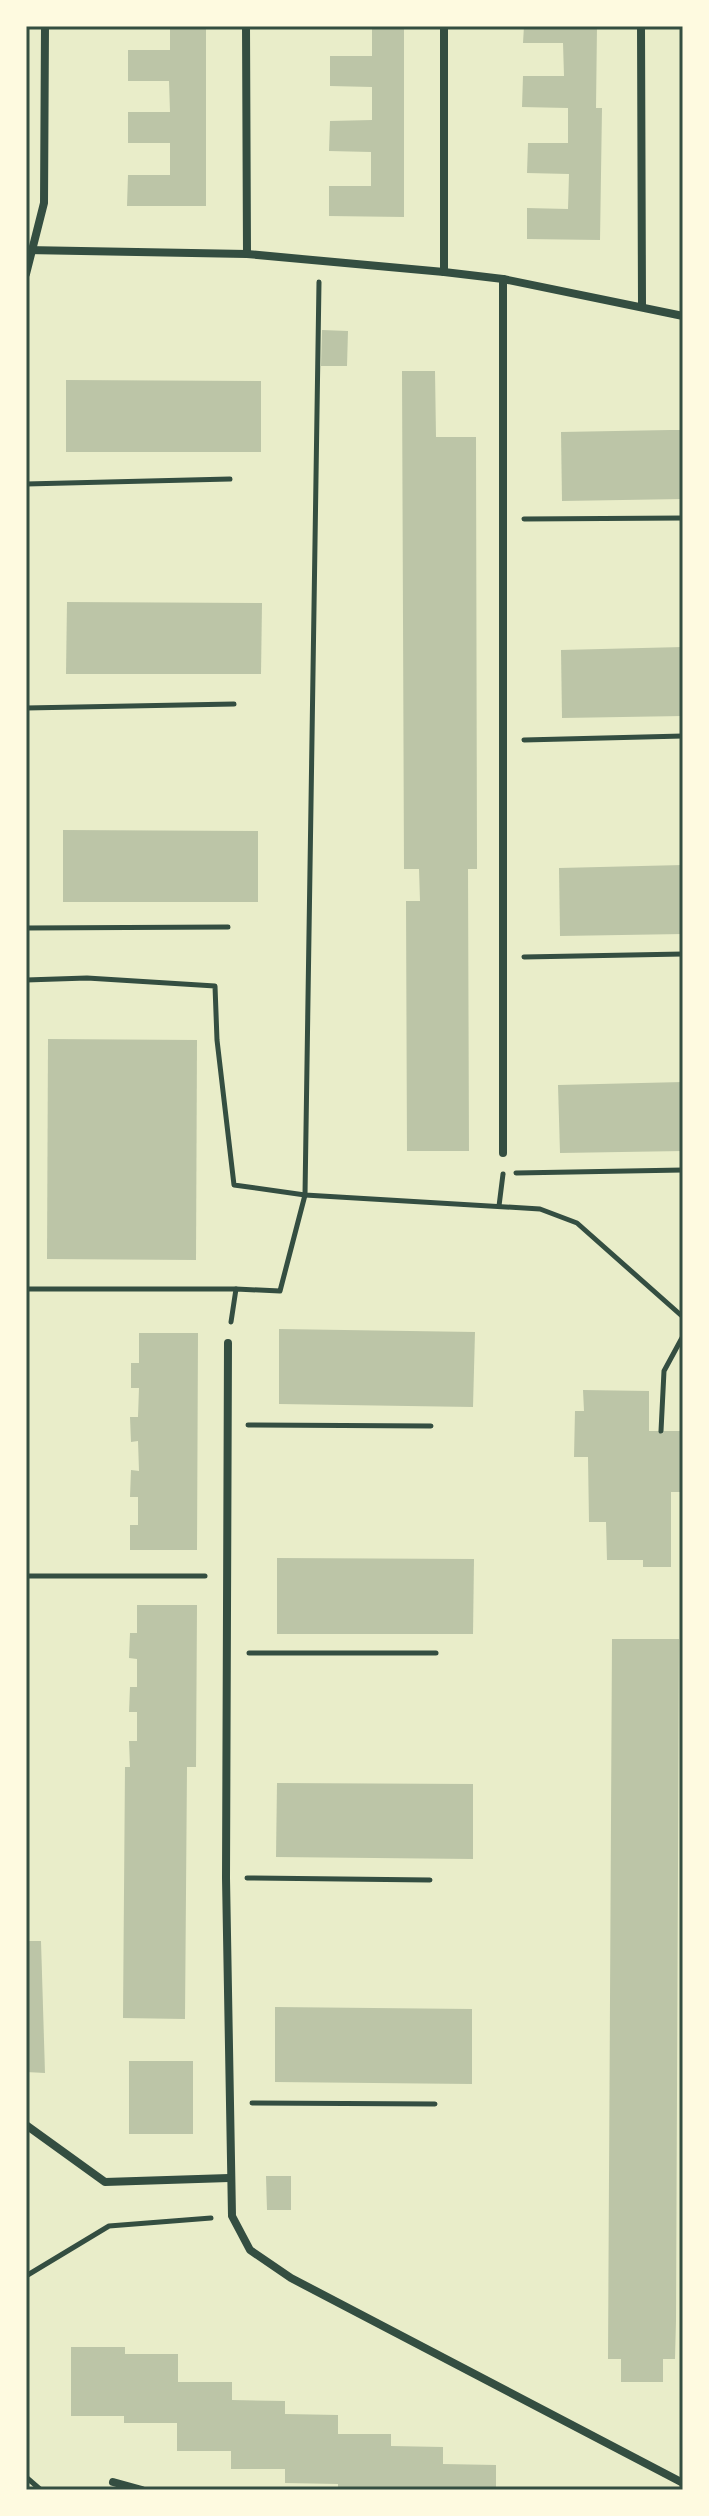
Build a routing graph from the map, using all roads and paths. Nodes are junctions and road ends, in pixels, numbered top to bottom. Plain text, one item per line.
1 (45, 26) edge
2 (246, 26) edge
3 (444, 26) edge
4 (641, 26) edge
5 (30, 250) edge
6 (247, 254) junction
7 (319, 262) junction
8 (444, 272) junction
9 (26, 274) edge
10 (503, 279) junction
11 (642, 306) junction
12 (683, 316) edge
13 (230, 479) dead end
14 (26, 484) edge
15 (683, 518) edge
16 (503, 519) junction
17 (234, 704) dead end
18 (26, 708) edge
19 (683, 736) edge
20 (503, 741) junction
21 (228, 927) dead end
22 (26, 928) edge
23 (26, 935) edge
24 (683, 954) edge
25 (503, 957) junction
26 (503, 1153) joint
27 (683, 1170) edge
28 (503, 1173) junction
29 (305, 1195) junction
30 (499, 1206) junction
31 (27, 1289) edge
32 (236, 1289) junction
33 (683, 1317) edge
34 (683, 1336) edge
35 (228, 1343) joint
36 (226, 1425) junction
37 (431, 1426) dead end
38 (661, 1431) dead end
39 (26, 1576) edge
40 (226, 1577) junction
41 (226, 1653) junction
42 (436, 1653) dead end
43 (226, 1878) junction
44 (430, 1880) dead end
45 (229, 2103) junction
46 (435, 2104) dead end
47 (26, 2125) edge
48 (229, 2178) junction
49 (232, 2216) junction
50 (26, 2276) edge
51 (26, 2477) edge
52 (113, 2482) dead end
53 (683, 2483) edge
54 (41, 2490) edge
55 (142, 2490) edge

1 - 5 street
2 - 6 street
3 - 8 street
4 - 11 street
5 - 6 street
5 - 9 street
6 - 7 street
7 - 8 street
7 - 29 path
8 - 10 street
10 - 11 street
10 - 16 street
11 - 12 street
13 - 14 path
15 - 16 path
16 - 20 street
17 - 18 path
19 - 20 path
20 - 25 street
21 - 22 path
23 - 29 path
24 - 25 path
25 - 26 street
26 - 28 path
27 - 28 path
28 - 30 path
29 - 30 path
29 - 32 path
30 - 33 path
31 - 32 path
32 - 35 path
34 - 38 path
35 - 36 street
36 - 37 path
36 - 40 street
39 - 40 path
40 - 41 street
41 - 42 path
41 - 43 street
43 - 44 path
43 - 45 street
45 - 46 path
45 - 48 street
47 - 48 street
48 - 49 street
49 - 50 path
49 - 53 street
51 - 54 path
52 - 55 street

